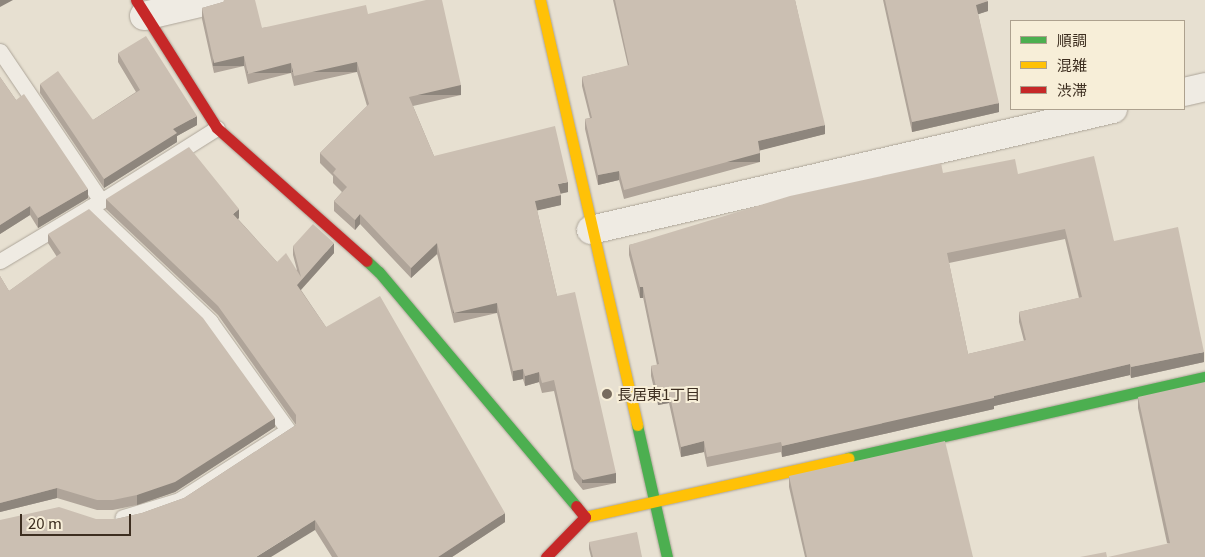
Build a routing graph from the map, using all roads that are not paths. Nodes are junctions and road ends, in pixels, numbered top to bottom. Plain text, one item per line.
1 (214, 0) edge
2 (540, 0) edge
3 (140, 8) edge
4 (0, 51) edge
5 (1205, 87) edge
6 (1185, 92) edge
7 (1109, 110) edge
8 (217, 128) junction
9 (95, 204) junction
10 (591, 230) junction
11 (0, 261) edge
12 (1205, 377) edge
13 (654, 502) junction
14 (585, 517) junction
15 (105, 519) edge
16 (546, 557) edge
17 (667, 557) edge

1 - 3 street
2 - 10 street
3 - 8 street
4 - 9 lane
5 - 6 street
7 - 10 street
8 - 9 lane
8 - 14 street
9 - 11 lane
9 - 15 lane
10 - 13 street
12 - 13 street
13 - 14 street
13 - 17 street
14 - 16 street

